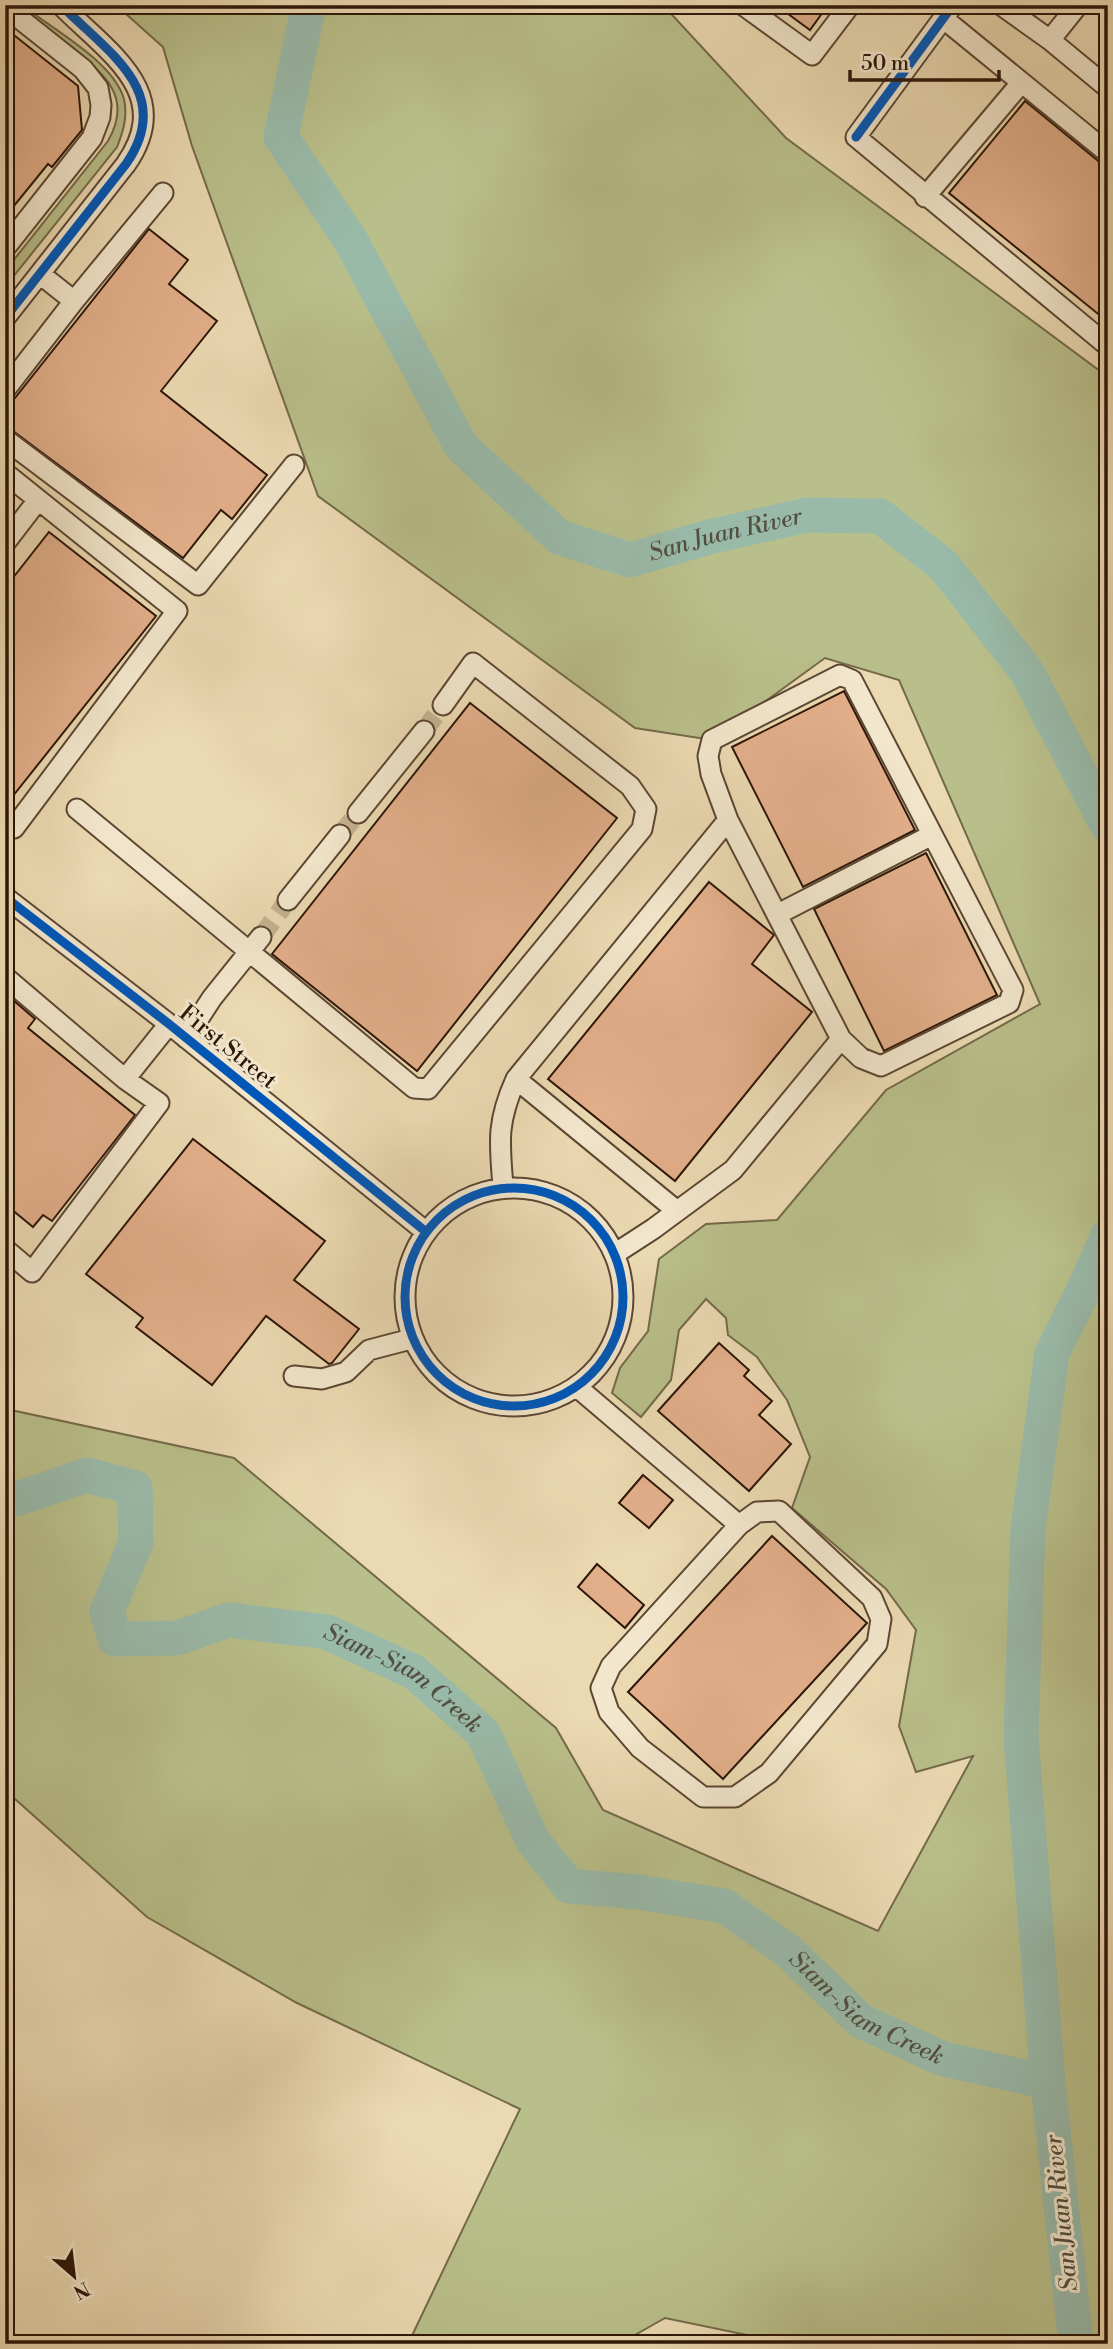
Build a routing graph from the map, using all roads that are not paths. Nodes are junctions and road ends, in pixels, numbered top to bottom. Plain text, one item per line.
1 (61, 5) edge
2 (743, 5) edge
3 (850, 5) edge
4 (1001, 5) edge
5 (1078, 5) edge
6 (5, 7) edge
7 (948, 12) edge
8 (1050, 40) junction
9 (1021, 83) junction
10 (1108, 88) edge
11 (1108, 153) edge
12 (163, 192) dead end
13 (925, 197) junction
14 (5, 248) edge
15 (40, 274) junction
16 (74, 301) junction
17 (5, 318) edge
18 (1108, 346) edge
19 (5, 390) edge
20 (5, 439) edge
21 (294, 466) dead end
22 (5, 473) edge
23 (38, 500) junction
24 (5, 543) edge
25 (443, 705) tunnel mouth
26 (424, 731) tunnel mouth
27 (77, 809) dead end
28 (358, 813) tunnel mouth
29 (5, 820) edge
30 (728, 820) junction
31 (340, 835) tunnel mouth
32 (932, 835) junction
33 (5, 897) edge
34 (288, 900) tunnel mouth
35 (778, 914) junction
36 (261, 937) tunnel mouth
37 (248, 953) junction
38 (5, 977) edge
39 (169, 1024) junction
40 (186, 1038) junction
41 (842, 1039) junction
42 (125, 1079) junction
43 (516, 1079) junction
44 (503, 1186) junction
45 (677, 1211) junction
46 (425, 1231) junction
47 (5, 1249) edge
48 (616, 1253) junction
49 (411, 1339) junction
50 (294, 1376) dead end
51 (577, 1387) junction
52 (739, 1525) junction

1 - 15 street
2 - 3 street
4 - 8 street
5 - 8 street
6 - 14 street
7 - 9 street
7 - 13 street
8 - 10 street
9 - 11 street
9 - 13 street
12 - 16 street
13 - 18 street
15 - 16 street
15 - 17 street
16 - 19 street
20 - 21 street
22 - 23 street
23 - 24 street
23 - 29 street
25 - 37 street
26 - 28 street
27 - 37 street
30 - 32 street
30 - 35 street
30 - 43 street
31 - 34 street
32 - 35 street
32 - 41 street
33 - 39 street, First Street
35 - 41 street
36 - 37 street
37 - 40 street
38 - 42 street
39 - 40 street, First Street
39 - 42 street
40 - 46 street, First Street
41 - 45 street
42 - 47 street
43 - 44 street
43 - 45 street
44 - 46 street
44 - 48 street
45 - 48 street
46 - 49 street
48 - 51 street
49 - 50 street
49 - 51 street
51 - 52 street
52 - 52 street

